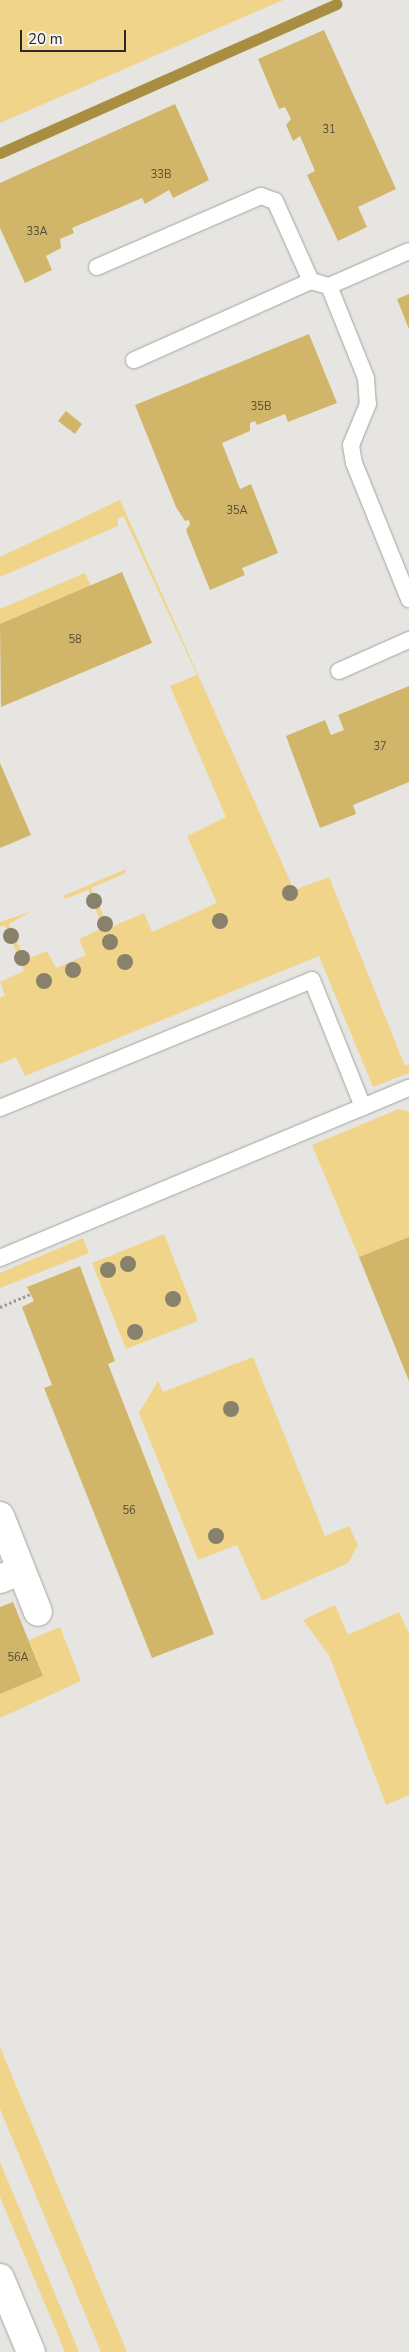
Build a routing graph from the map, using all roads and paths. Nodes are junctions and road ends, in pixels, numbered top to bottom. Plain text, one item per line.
1 (409, 251) edge
2 (97, 267) dead end
3 (311, 280) junction
4 (329, 286) junction
5 (134, 360) dead end
6 (409, 599) edge
7 (409, 640) edge
8 (339, 672) dead end
9 (409, 1088) edge
10 (363, 1107) junction
11 (0, 1108) edge
12 (0, 1258) edge
13 (31, 1294) dead end
14 (0, 1307) edge
15 (0, 1516) edge
16 (11, 1575) edge
17 (38, 1612) dead end
18 (0, 2278) edge
19 (31, 2352) edge

1 - 4 lane
2 - 3 lane
3 - 4 lane
3 - 5 lane
4 - 6 lane
7 - 8 lane
9 - 10 lane
10 - 11 lane
10 - 12 lane
13 - 14 path
15 - 16 street
16 - 17 street
18 - 19 street

